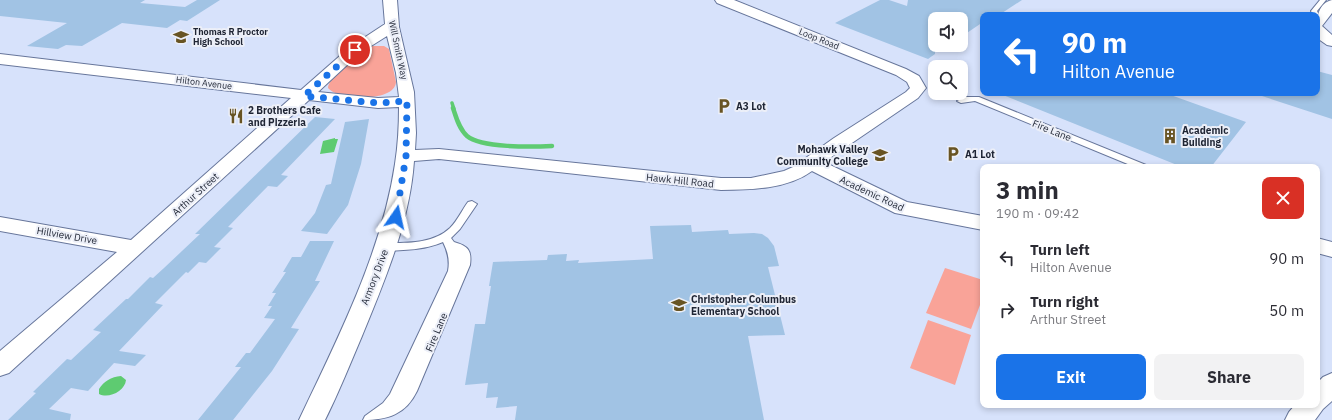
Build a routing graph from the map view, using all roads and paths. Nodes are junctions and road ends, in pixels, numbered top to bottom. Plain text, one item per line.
1 (390, 0) edge
2 (722, 0) edge
3 (1323, 0) edge
4 (1332, 4) edge
5 (1314, 12) edge
6 (1320, 19) edge
7 (392, 26) junction
8 (1320, 28) edge
9 (1332, 42) edge
10 (1332, 46) edge
11 (1320, 47) edge
12 (0, 59) edge
13 (914, 80) joint
14 (304, 96) junction
15 (407, 101) junction
16 (961, 101) dead end
17 (406, 156) junction
18 (811, 163) junction
19 (1136, 164) edge
20 (472, 204) dead end
21 (980, 222) edge
22 (0, 224) edge
23 (448, 241) junction
24 (1320, 246) edge
25 (385, 247) junction
26 (135, 248) junction
27 (1332, 250) edge
28 (0, 366) edge
29 (1332, 384) edge
30 (1320, 397) edge
31 (1309, 408) edge
32 (375, 418) edge
33 (312, 420) edge
34 (1298, 420) edge

1 - 7 street, Will Smith Way
2 - 13 street, Loop Road
3 - 5 lane
4 - 6 street
7 - 14 street, Arthur Street
7 - 15 street, Will Smith Way
8 - 9 street
10 - 11 street
12 - 14 street, Hilton Avenue
13 - 18 street, Hawk Hill Road
14 - 15 street, Hilton Avenue
14 - 26 street, Arthur Street
15 - 17 street, Armory Drive
16 - 19 lane, Fire Lane
17 - 18 street, Hawk Hill Road
17 - 25 street, Armory Drive
18 - 21 street, Academic Road
20 - 23 lane
22 - 26 street, Hillview Drive
23 - 25 lane
23 - 32 lane
24 - 27 street
25 - 33 street, Armory Drive
26 - 28 street, Arthur Street
29 - 30 street
31 - 34 street

